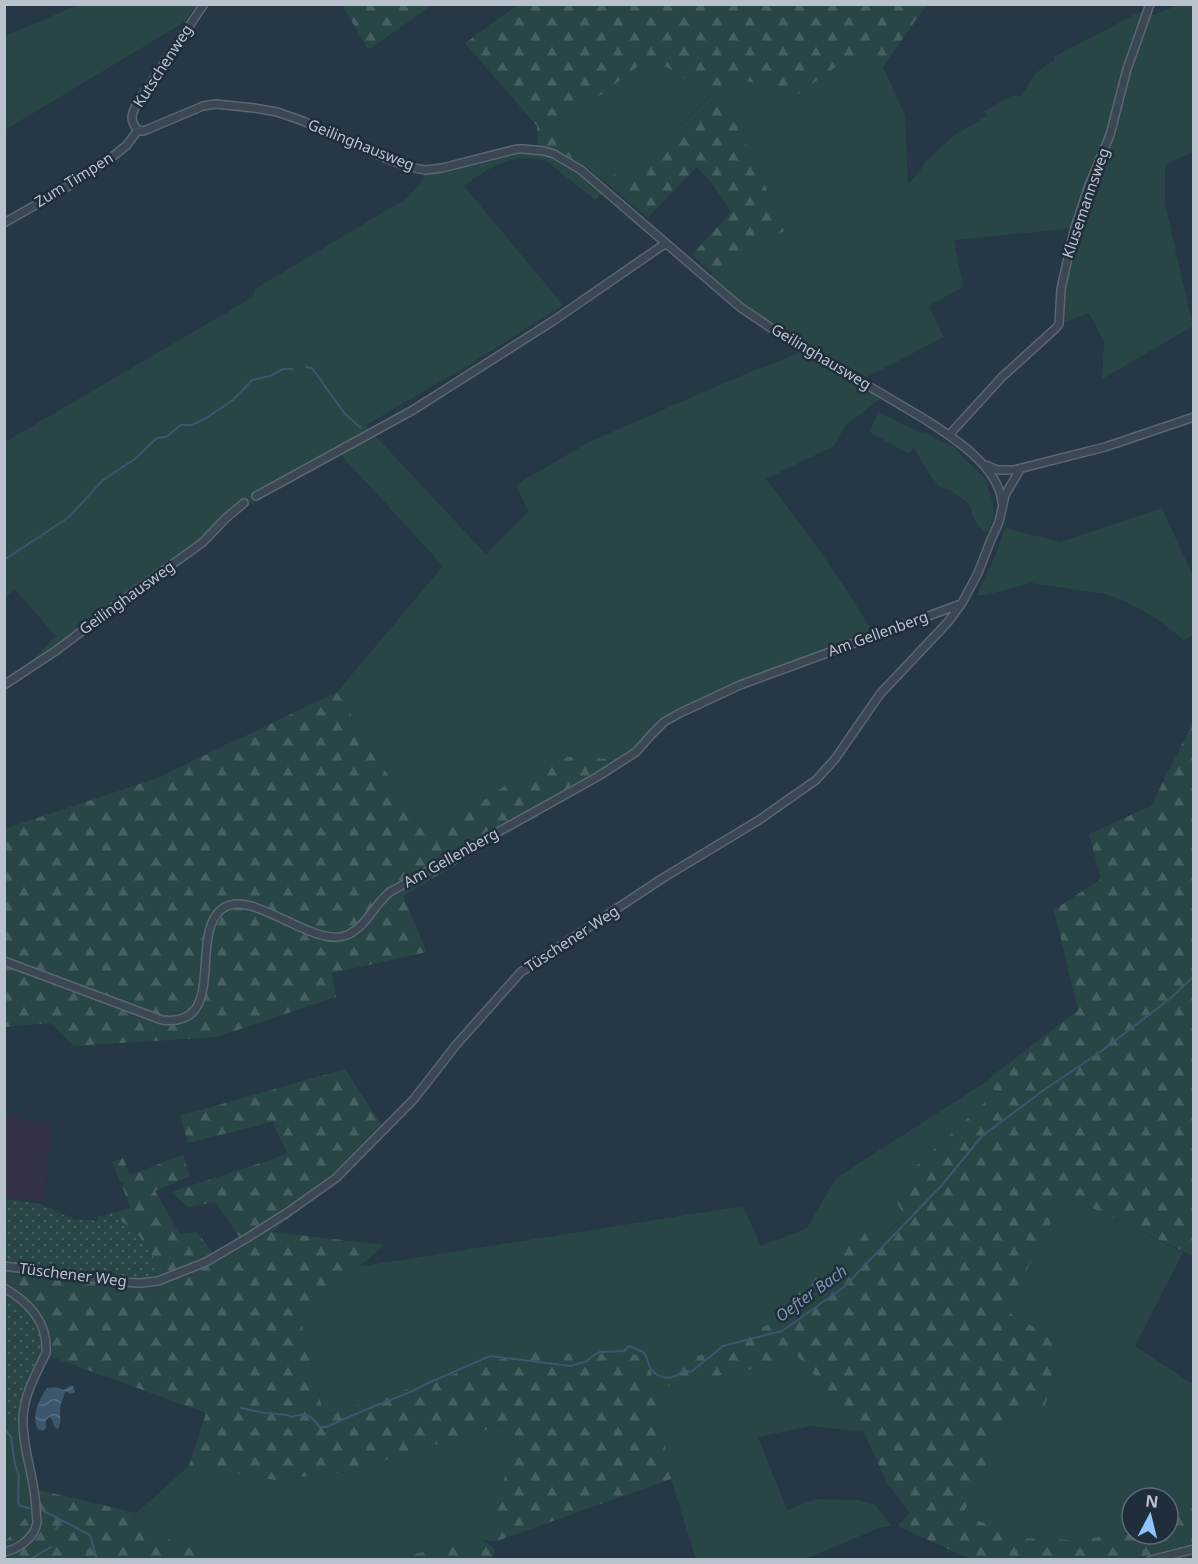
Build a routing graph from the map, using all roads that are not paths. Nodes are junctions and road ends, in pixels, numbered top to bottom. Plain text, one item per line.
1 (204, 4) edge
2 (1150, 4) edge
3 (138, 130) junction
4 (4, 223) edge
5 (666, 243) junction
6 (1194, 417) edge
7 (949, 435) junction
8 (982, 464) junction
9 (1021, 468) junction
10 (256, 496) dead end
11 (244, 503) dead end
12 (1002, 506) junction
13 (962, 603) junction
14 (4, 685) edge
15 (4, 961) edge
16 (4, 1266) edge
17 (4, 1288) edge
18 (1194, 1549) edge
19 (4, 1552) edge
20 (1150, 1560) edge

1 - 3 street, Kutschenweg
2 - 7 street, Klusemannsweg
3 - 4 street, Zum Timpen
3 - 5 street, Geilinghausweg
5 - 7 street, Geilinghausweg
5 - 10 street
6 - 9 street
7 - 8 street, Geilinghausweg
8 - 9 street, Geilinghausweg
8 - 12 street, Geilinghausweg
9 - 12 street, Tüschener Weg
11 - 14 street, Geilinghausweg
12 - 13 street, Tüschener Weg
13 - 15 street, Am Gellenberg
13 - 16 street, Tüschener Weg
17 - 19 street, Tüschener Weg
18 - 20 street

